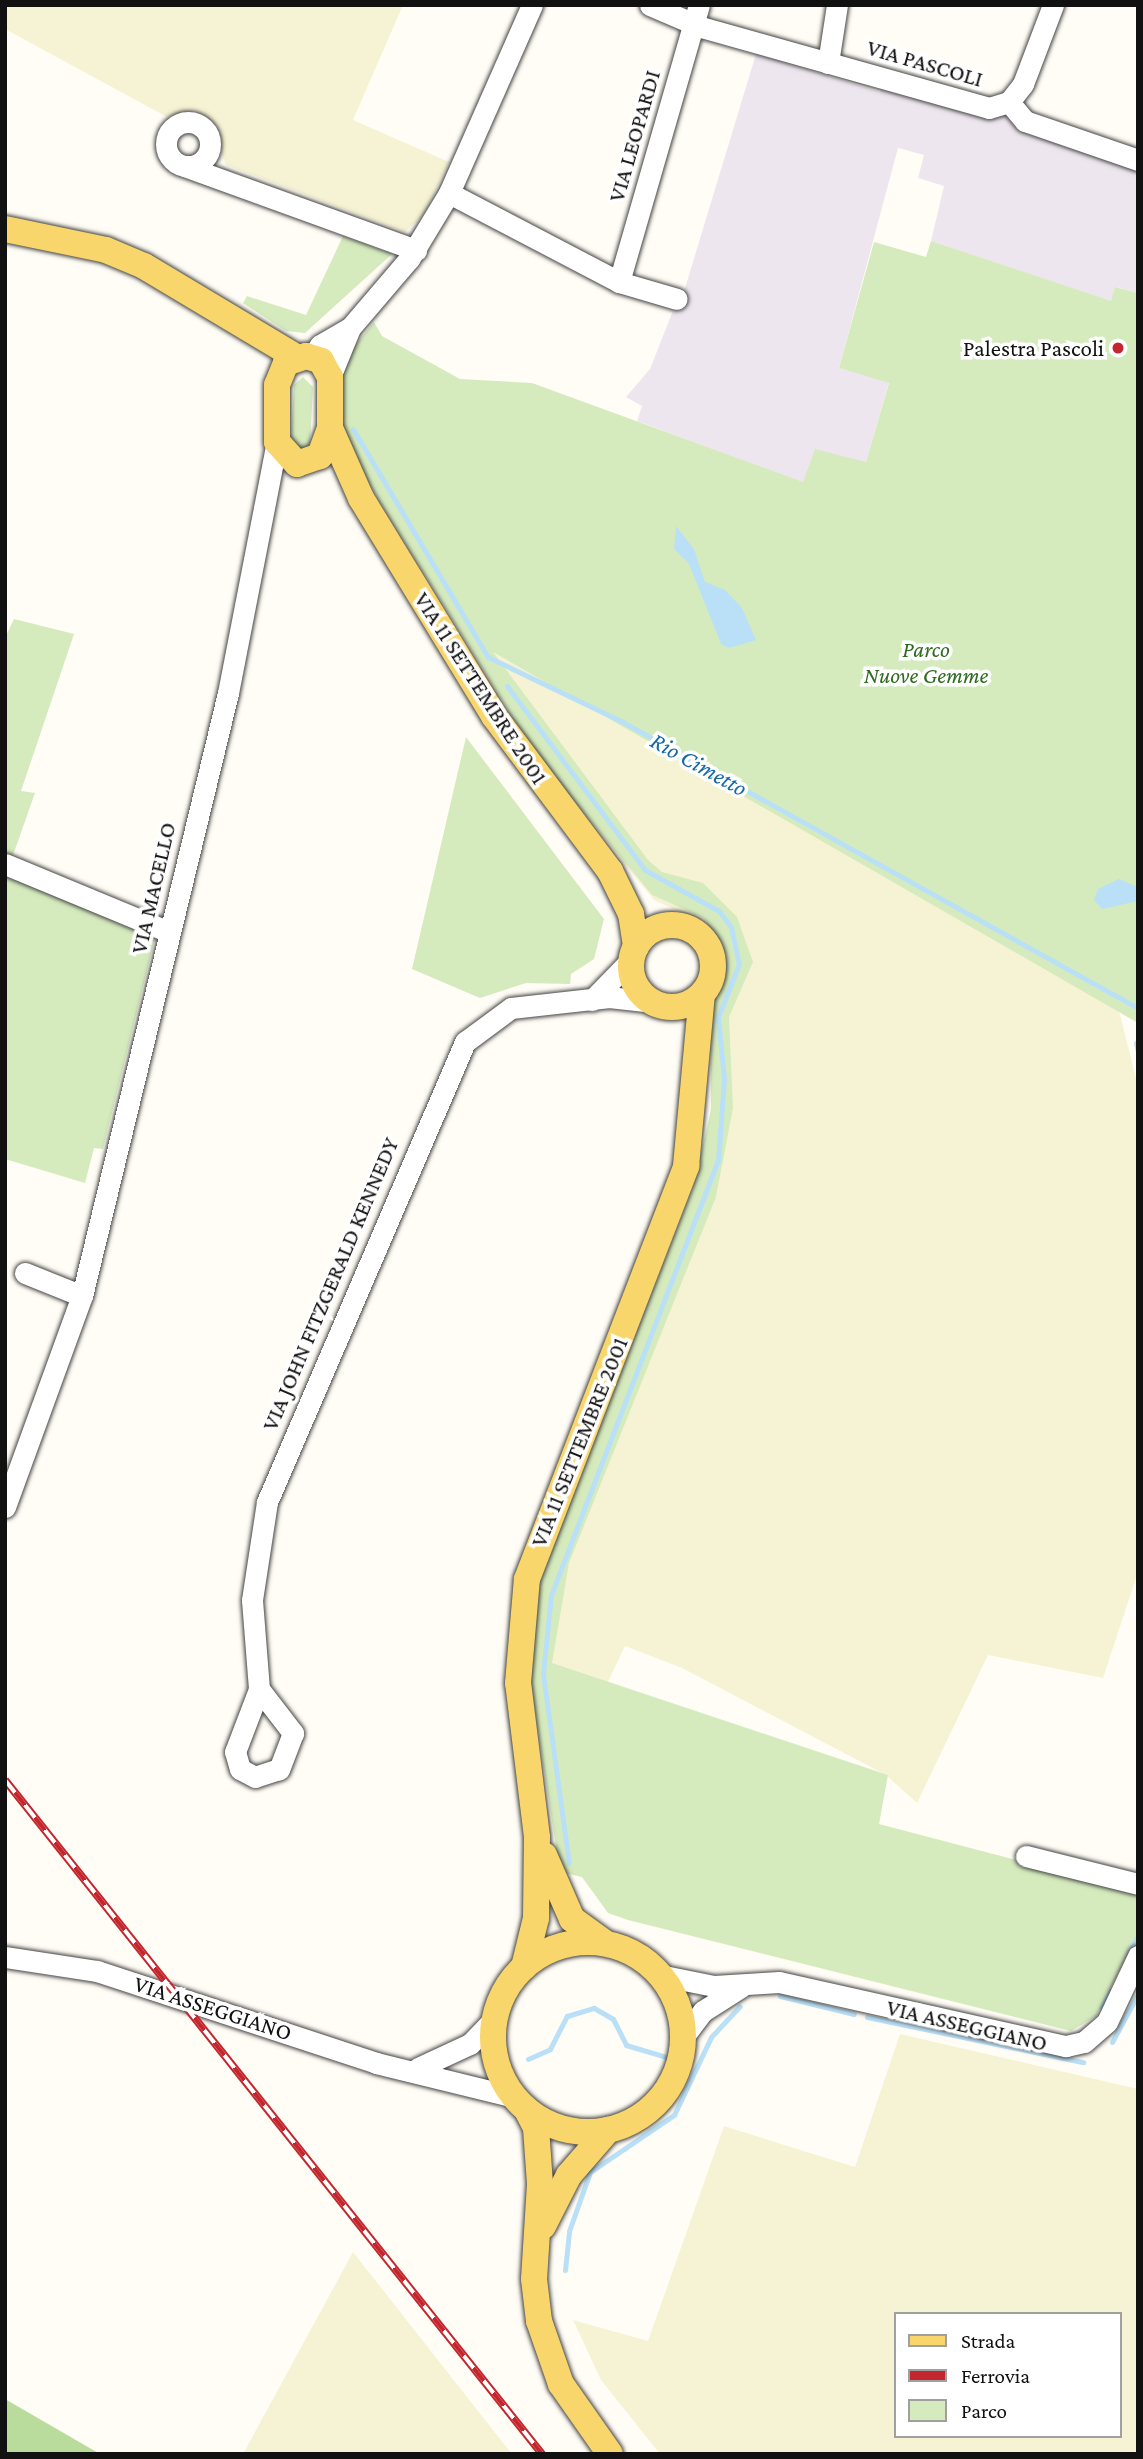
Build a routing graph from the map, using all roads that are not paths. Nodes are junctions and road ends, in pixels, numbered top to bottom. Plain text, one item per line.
1 (531, 5) edge
2 (650, 5) edge
3 (837, 5) edge
4 (1053, 5) edge
5 (696, 15) edge
6 (828, 63) junction
7 (1009, 102) junction
8 (205, 158) junction
9 (1138, 160) edge
10 (184, 166) junction
11 (218, 176) junction
12 (449, 193) junction
13 (5, 229) edge
14 (416, 250) junction
15 (619, 282) junction
16 (677, 299) dead end
17 (234, 322) junction
18 (350, 328) junction
19 (304, 357) junction
20 (330, 377) junction
21 (277, 385) junction
22 (330, 428) junction
23 (277, 443) junction
24 (304, 463) junction
25 (272, 492) junction
26 (361, 498) junction
27 (5, 864) edge
28 (610, 871) junction
29 (670, 925) junction
30 (169, 932) junction
31 (634, 953) junction
32 (702, 995) junction
33 (590, 1001) junction
34 (658, 1005) junction
35 (696, 1056) junction
36 (25, 1273) dead end
37 (82, 1296) junction
38 (5, 1507) edge
39 (259, 1689) dead end
40 (537, 1837) junction
41 (1026, 1856) dead end
42 (1138, 1884) edge
43 (607, 1944) junction
44 (5, 1956) edge
45 (1138, 1956) edge
46 (524, 1967) junction
47 (659, 1975) junction
48 (749, 1983) junction
49 (494, 2020) junction
50 (684, 2036) junction
51 (418, 2068) junction
52 (520, 2104) junction
53 (608, 2130) junction
54 (538, 2237) junction
55 (610, 2454) edge

1 - 12 street
2 - 5 street, VIA PASCOLI
3 - 6 street
4 - 7 street, VIA PASCOLI
5 - 6 street, VIA PASCOLI
5 - 15 street, VIA LEOPARDI
6 - 7 street, VIA PASCOLI
7 - 9 street, VIA PASCOLI
8 - 10 street
8 - 10 street
8 - 11 street
10 - 11 street
11 - 14 street
12 - 14 street
12 - 15 street
13 - 17 main road
14 - 18 street
15 - 16 street
17 - 19 main road
17 - 21 main road
18 - 19 street
18 - 20 street
19 - 20 main road
19 - 21 main road
20 - 22 main road, VIA 11 SETTEMBRE 2001
21 - 23 main road
22 - 24 main road, VIA 11 SETTEMBRE 2001
22 - 26 main road, VIA 11 SETTEMBRE 2001
23 - 24 main road, VIA 11 SETTEMBRE 2001
23 - 25 street, VIA MACELLO
24 - 25 street, VIA MACELLO
24 - 26 main road, VIA 11 SETTEMBRE 2001
25 - 30 street, VIA MACELLO
26 - 28 main road, VIA 11 SETTEMBRE 2001
27 - 30 street
28 - 29 main road, VIA 11 SETTEMBRE 2001
28 - 31 main road, VIA 11 SETTEMBRE 2001
29 - 31 main road
29 - 32 main road, VIA 11 SETTEMBRE 2001
30 - 37 street, VIA MACELLO
31 - 33 street
31 - 34 main road, VIA 11 SETTEMBRE 2001
32 - 34 main road
32 - 35 main road, VIA 11 SETTEMBRE 2001
33 - 34 street, VIA JOHN FITZGERALD KENNEDY
33 - 39 street, VIA JOHN FITZGERALD KENNEDY
34 - 35 main road, VIA 11 SETTEMBRE 2001
35 - 40 main road, VIA 11 SETTEMBRE 2001
36 - 37 street
37 - 38 street, VIA MACELLO
40 - 43 main road, VIA 11 SETTEMBRE 2001
40 - 46 main road, VIA 11 SETTEMBRE 2001
41 - 42 street
43 - 46 main road, VIA ASSEGGIANO
43 - 47 main road, VIA ASSEGGIANO
44 - 51 street, VIA ASSEGGIANO
45 - 48 street, VIA ASSEGGIANO
46 - 49 main road, VIA ASSEGGIANO
47 - 48 street, VIA ASSEGGIANO
47 - 50 main road, VIA ASSEGGIANO
48 - 50 street, VIA ASSEGGIANO
49 - 51 street, VIA ASSEGGIANO
49 - 52 main road, VIA ASSEGGIANO
50 - 53 main road, VIA ASSEGGIANO
51 - 52 street, VIA ASSEGGIANO
52 - 53 main road, VIA ASSEGGIANO
52 - 54 main road
53 - 54 main road
54 - 55 main road

